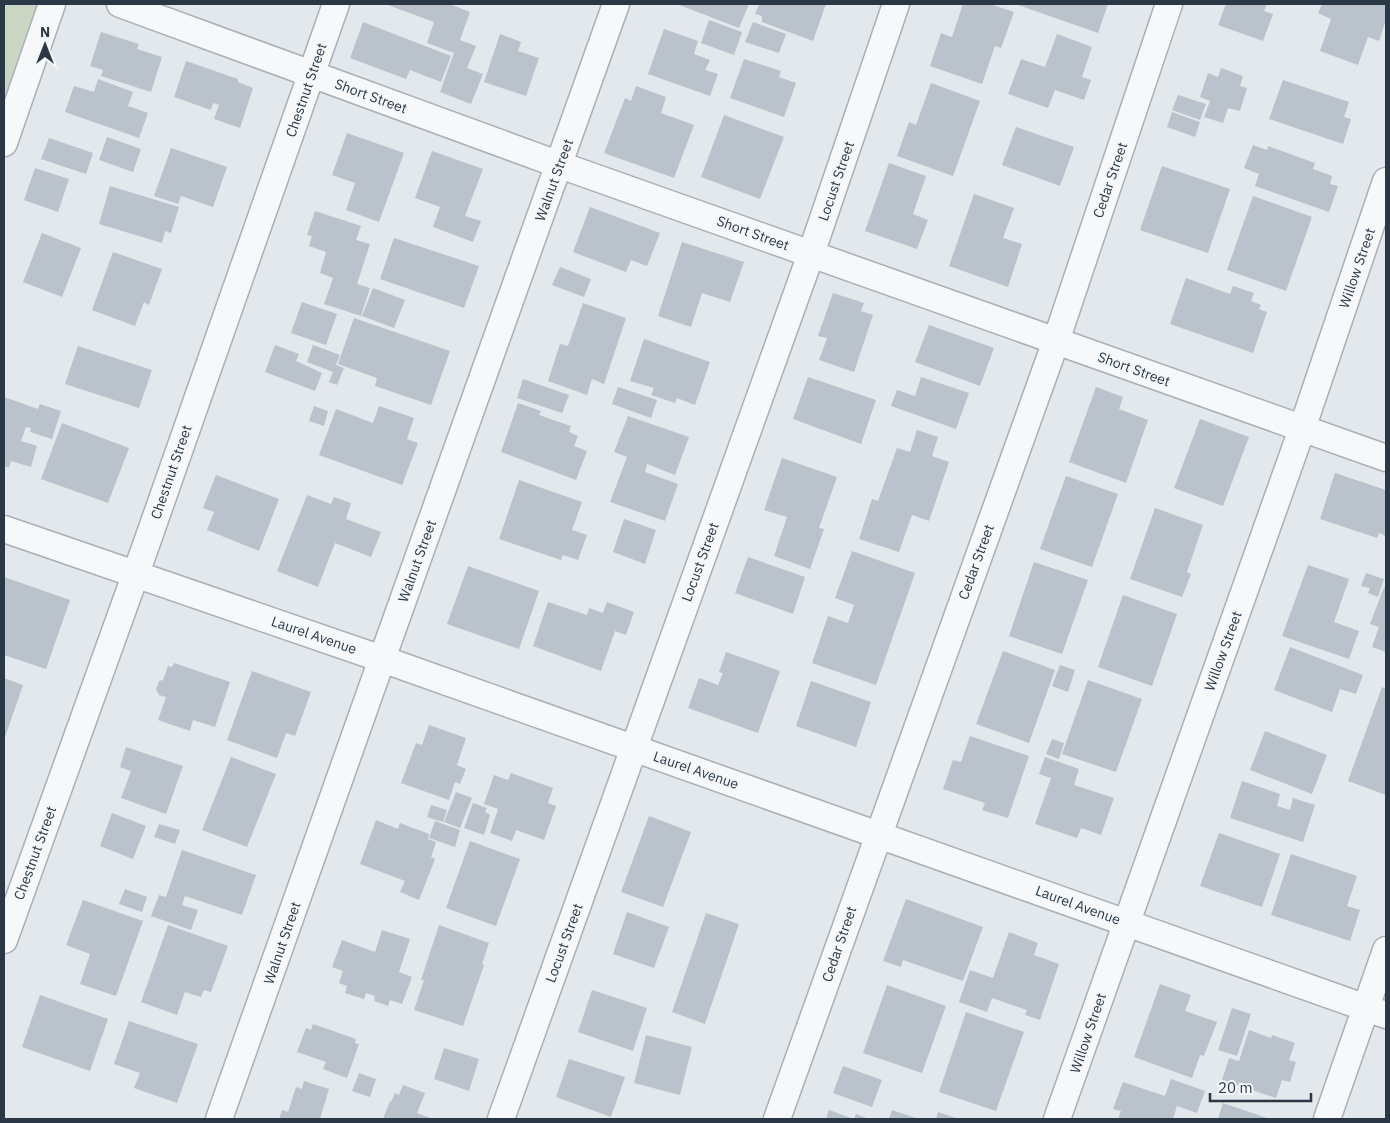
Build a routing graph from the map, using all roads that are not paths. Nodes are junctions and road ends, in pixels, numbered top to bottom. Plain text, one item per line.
1 (52, 4) edge
2 (120, 4) edge
3 (336, 4) edge
4 (616, 4) edge
5 (896, 4) edge
6 (1169, 4) edge
7 (311, 74) junction
8 (4, 143) edge
9 (560, 165) junction
10 (1386, 182) edge
11 (811, 254) junction
12 (1056, 341) junction
13 (1302, 429) junction
14 (1386, 458) edge
15 (4, 529) edge
16 (136, 574) junction
17 (382, 659) junction
18 (634, 748) junction
19 (878, 834) junction
20 (1127, 922) junction
21 (4, 940) edge
22 (1386, 950) edge
23 (1376, 1012) edge
24 (219, 1119) edge
25 (501, 1119) edge
26 (777, 1119) edge
27 (1057, 1119) edge
28 (1327, 1119) edge

1 - 8 street
2 - 7 street, Short Street
3 - 7 street, Chestnut Street
4 - 9 street, Walnut Street
5 - 11 street, Locust Street
6 - 12 street, Cedar Street
7 - 9 street, Short Street
7 - 16 street, Chestnut Street
9 - 11 street, Short Street
9 - 17 street, Walnut Street
10 - 13 street, Willow Street
11 - 12 street, Short Street
11 - 18 street, Locust Street
12 - 13 street, Short Street
12 - 19 street, Cedar Street
13 - 14 street, Short Street
13 - 20 street, Willow Street
15 - 16 street, Laurel Avenue
16 - 17 street, Laurel Avenue
16 - 21 street, Chestnut Street
17 - 18 street, Laurel Avenue
17 - 24 street, Walnut Street
18 - 19 street, Laurel Avenue
18 - 25 street, Locust Street
19 - 20 street, Laurel Avenue
19 - 26 street, Cedar Street
20 - 23 street, Laurel Avenue
20 - 27 street, Willow Street
22 - 23 street
23 - 28 street

